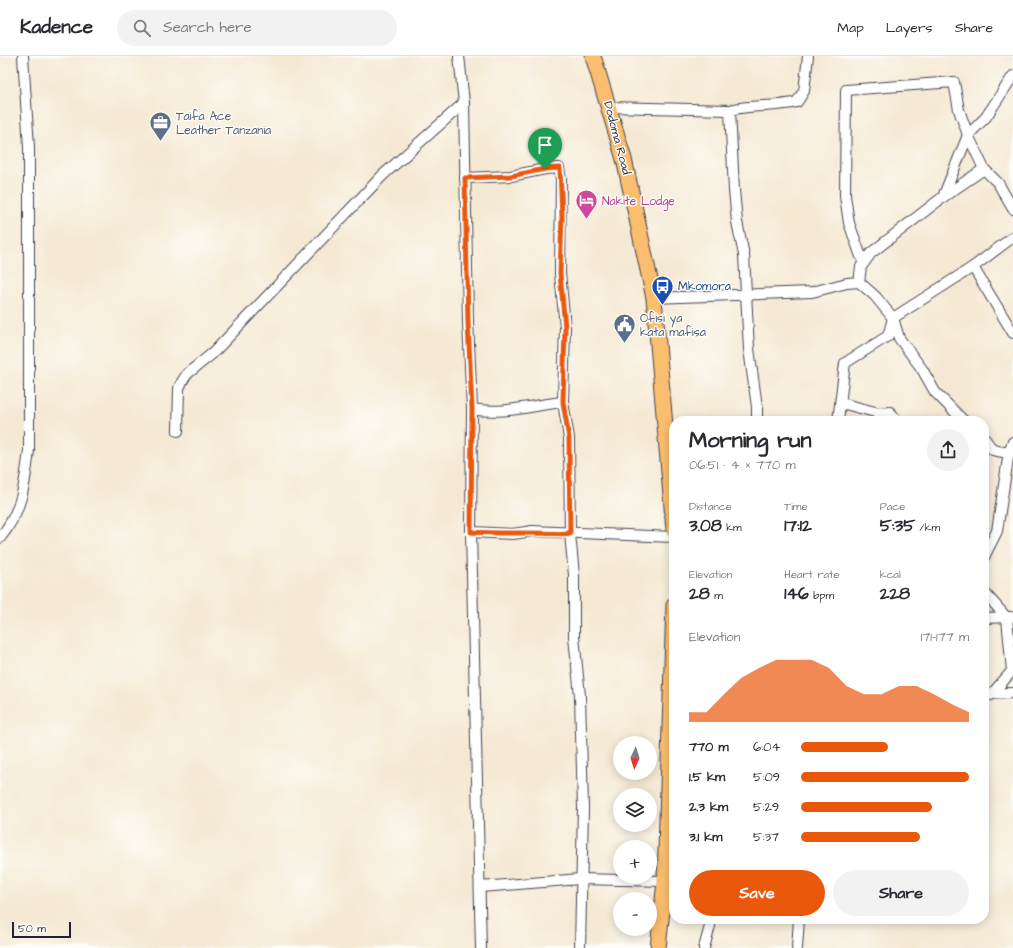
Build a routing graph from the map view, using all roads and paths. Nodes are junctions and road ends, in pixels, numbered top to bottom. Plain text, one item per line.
1 (23, 56) edge
2 (459, 56) edge
3 (593, 56) edge
4 (808, 56) edge
5 (1013, 76) edge
6 (464, 103) junction
7 (609, 107) junction
8 (730, 110) junction
9 (968, 134) junction
10 (984, 169) junction
11 (465, 178) junction
12 (1010, 195) edge
13 (943, 197) junction
14 (1013, 209) edge
15 (1013, 237) edge
16 (863, 262) junction
17 (973, 267) junction
18 (859, 282) junction
19 (745, 295) junction
20 (654, 298) junction
21 (893, 318) junction
22 (1012, 329) edge
23 (563, 402) junction
24 (841, 403) junction
25 (472, 409) junction
26 (757, 416) edge
27 (839, 416) edge
28 (894, 416) edge
29 (959, 416) edge
30 (178, 431) dead end
31 (1013, 442) edge
32 (989, 445) edge
33 (1011, 453) edge
34 (669, 472) edge
35 (471, 532) junction
36 (570, 534) junction
37 (669, 537) edge
38 (0, 538) edge
39 (989, 547) edge
40 (989, 597) edge
41 (989, 618) edge
42 (1010, 618) edge
43 (989, 694) edge
44 (1013, 694) edge
45 (989, 695) edge
46 (669, 840) edge
47 (580, 879) junction
48 (665, 881) junction
49 (480, 887) junction
50 (710, 924) edge
51 (799, 924) edge
52 (481, 948) edge
53 (580, 948) edge
54 (658, 948) edge
55 (704, 948) edge
56 (797, 948) edge

1 - 38 street
2 - 6 street
3 - 7 highway, Dodoma Road
4 - 8 street
5 - 9 street
6 - 11 street
6 - 30 street
7 - 8 street
7 - 20 highway, Dodoma Road
8 - 19 street
9 - 10 street
9 - 13 street
9 - 16 street
10 - 12 street
10 - 13 street
11 - 23 street
11 - 25 street
12 - 14 street
13 - 16 street
15 - 17 street
16 - 18 street
17 - 21 street
17 - 22 street
18 - 19 street
18 - 21 street
19 - 20 street
19 - 26 street
20 - 34 highway, Dodoma Road
21 - 24 street
21 - 29 street
23 - 25 street
23 - 36 street
24 - 27 street
24 - 28 street
25 - 35 street
31 - 33 street
32 - 33 street
33 - 39 street
35 - 36 street
35 - 49 street
36 - 37 street
36 - 47 street
40 - 42 street
41 - 42 street
42 - 43 street
44 - 45 street
46 - 48 highway
47 - 48 street
47 - 49 street
47 - 53 street
48 - 54 highway
49 - 52 street
50 - 55 street
51 - 56 street

